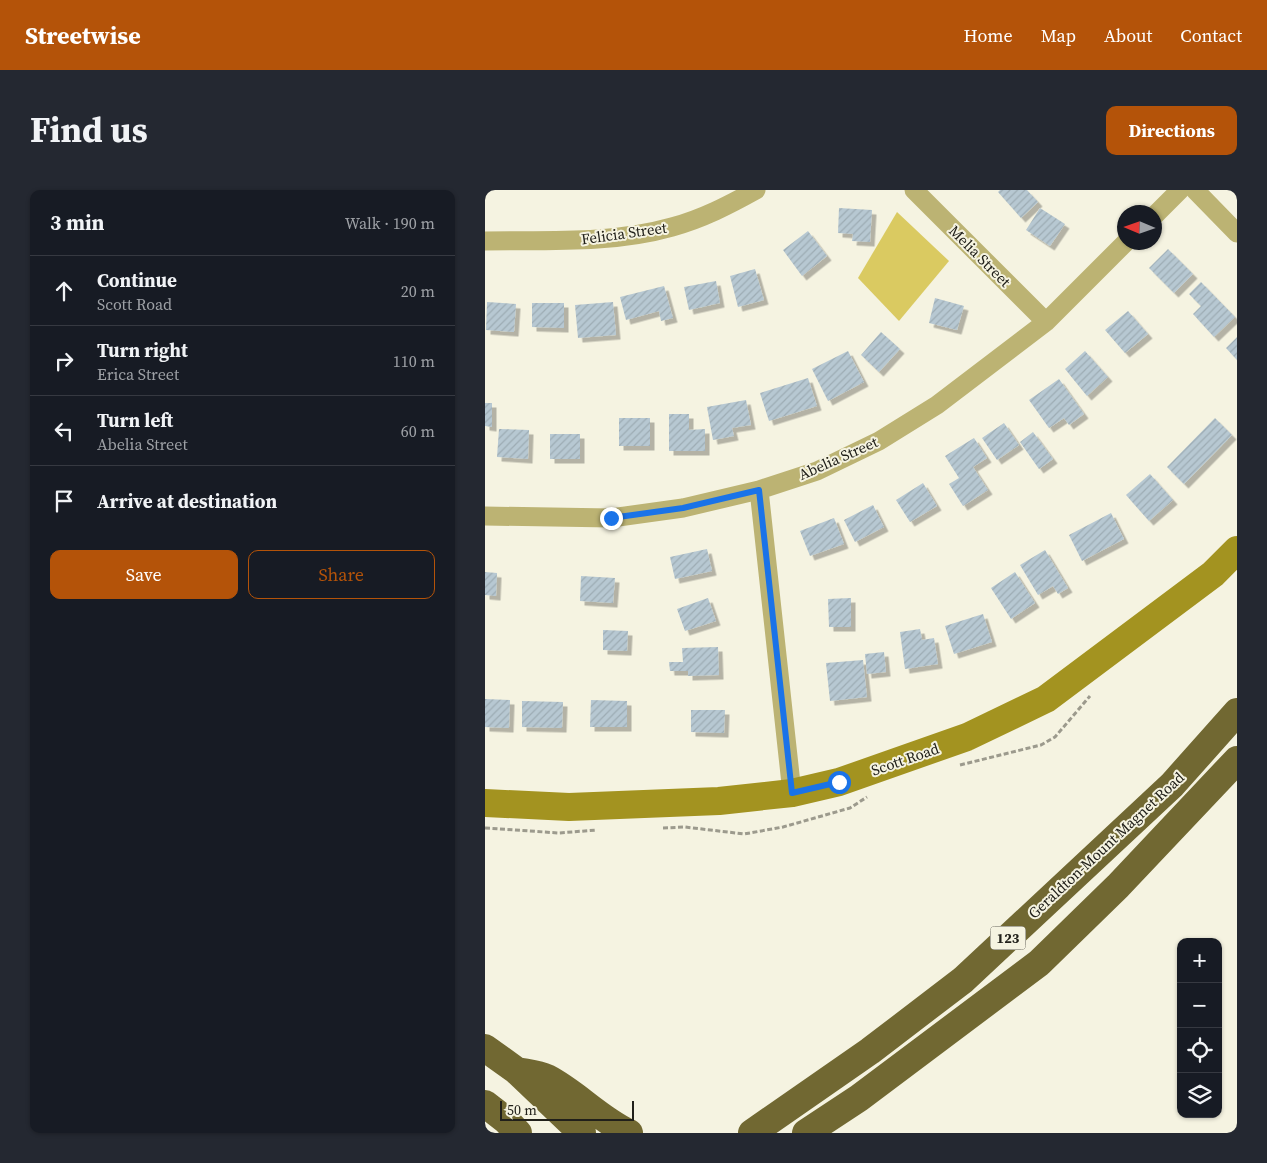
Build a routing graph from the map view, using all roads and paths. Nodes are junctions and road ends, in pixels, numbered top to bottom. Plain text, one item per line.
1 (756, 190) edge
2 (914, 190) edge
3 (1180, 190) edge
4 (1195, 190) edge
5 (1162, 208) edge
6 (1237, 232) edge
7 (485, 241) edge
8 (1119, 250) edge
9 (1046, 322) junction
10 (759, 490) junction
11 (485, 516) edge
12 (1237, 550) edge
13 (1237, 712) edge
14 (1237, 760) edge
15 (792, 793) junction
16 (485, 804) edge
17 (485, 1048) edge
18 (517, 1071) junction
19 (485, 1104) edge
20 (518, 1133) edge
21 (582, 1133) edge
22 (629, 1133) edge
23 (752, 1133) edge
24 (806, 1133) edge

1 - 7 street, Felicia Street
2 - 9 street, Melia Street
3 - 5 street
4 - 6 street
8 - 9 street, Abelia Street
9 - 10 street, Abelia Street
10 - 11 street, Abelia Street
10 - 15 street
12 - 15 street, Scott Road
13 - 23 highway, Geraldton-Mount Magnet Road / 123
14 - 24 highway, Geraldton-Mount Magnet Road / 123
15 - 16 street, Scott Road
17 - 18 highway
18 - 21 highway
18 - 22 highway
19 - 20 highway

